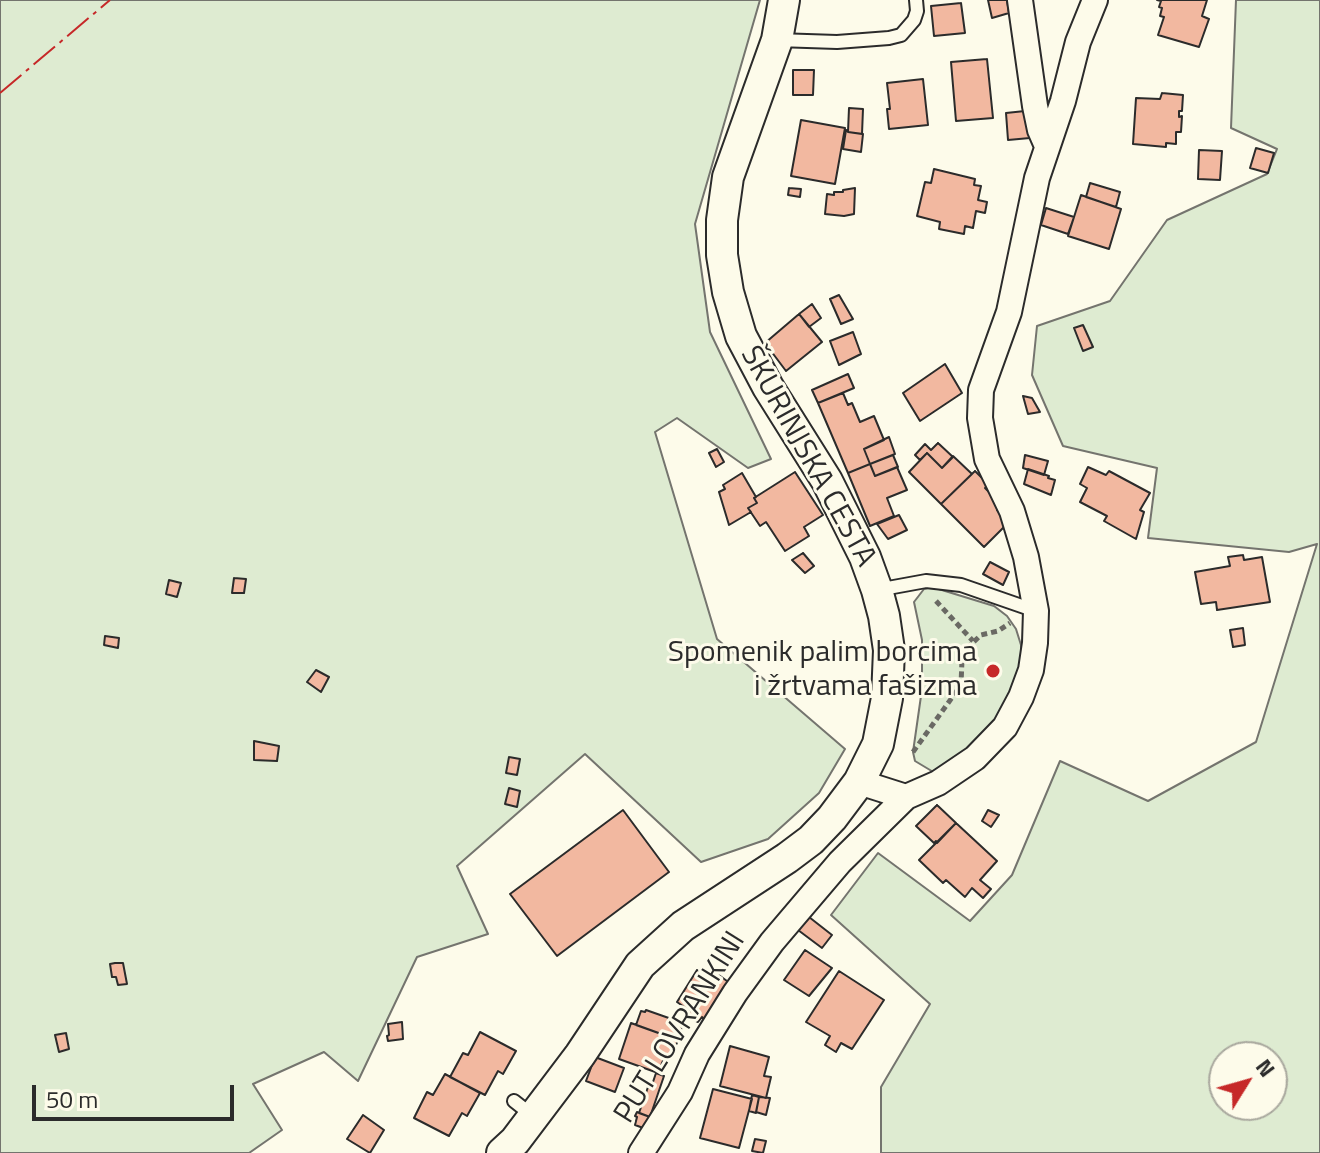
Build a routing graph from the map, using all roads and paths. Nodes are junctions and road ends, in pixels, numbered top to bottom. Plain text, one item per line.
1 (784, 0) edge
2 (916, 0) edge
3 (1020, 0) edge
4 (1095, 0) edge
5 (777, 40) junction
6 (1047, 146) junction
7 (877, 590) junction
8 (1036, 611) junction
9 (955, 620) dead end
10 (1011, 622) dead end
11 (973, 641) junction
12 (913, 752) dead end
13 (859, 782) junction
14 (906, 797) junction
15 (502, 1153) edge
16 (641, 1153) edge

1 - 5 street, ŠKURINJSKA CESTA
2 - 5 lane
3 - 6 street
4 - 6 street, PUT LOVRANKINI
5 - 7 street, ŠKURINJSKA CESTA
6 - 8 street, PUT LOVRANKINI
7 - 8 lane
7 - 13 street, ŠKURINJSKA CESTA
8 - 14 street, PUT LOVRANKINI
9 - 11 path
10 - 11 path
11 - 12 path
13 - 14 street
13 - 15 street, ŠKURINJSKA CESTA
14 - 16 street, PUT LOVRANKINI

